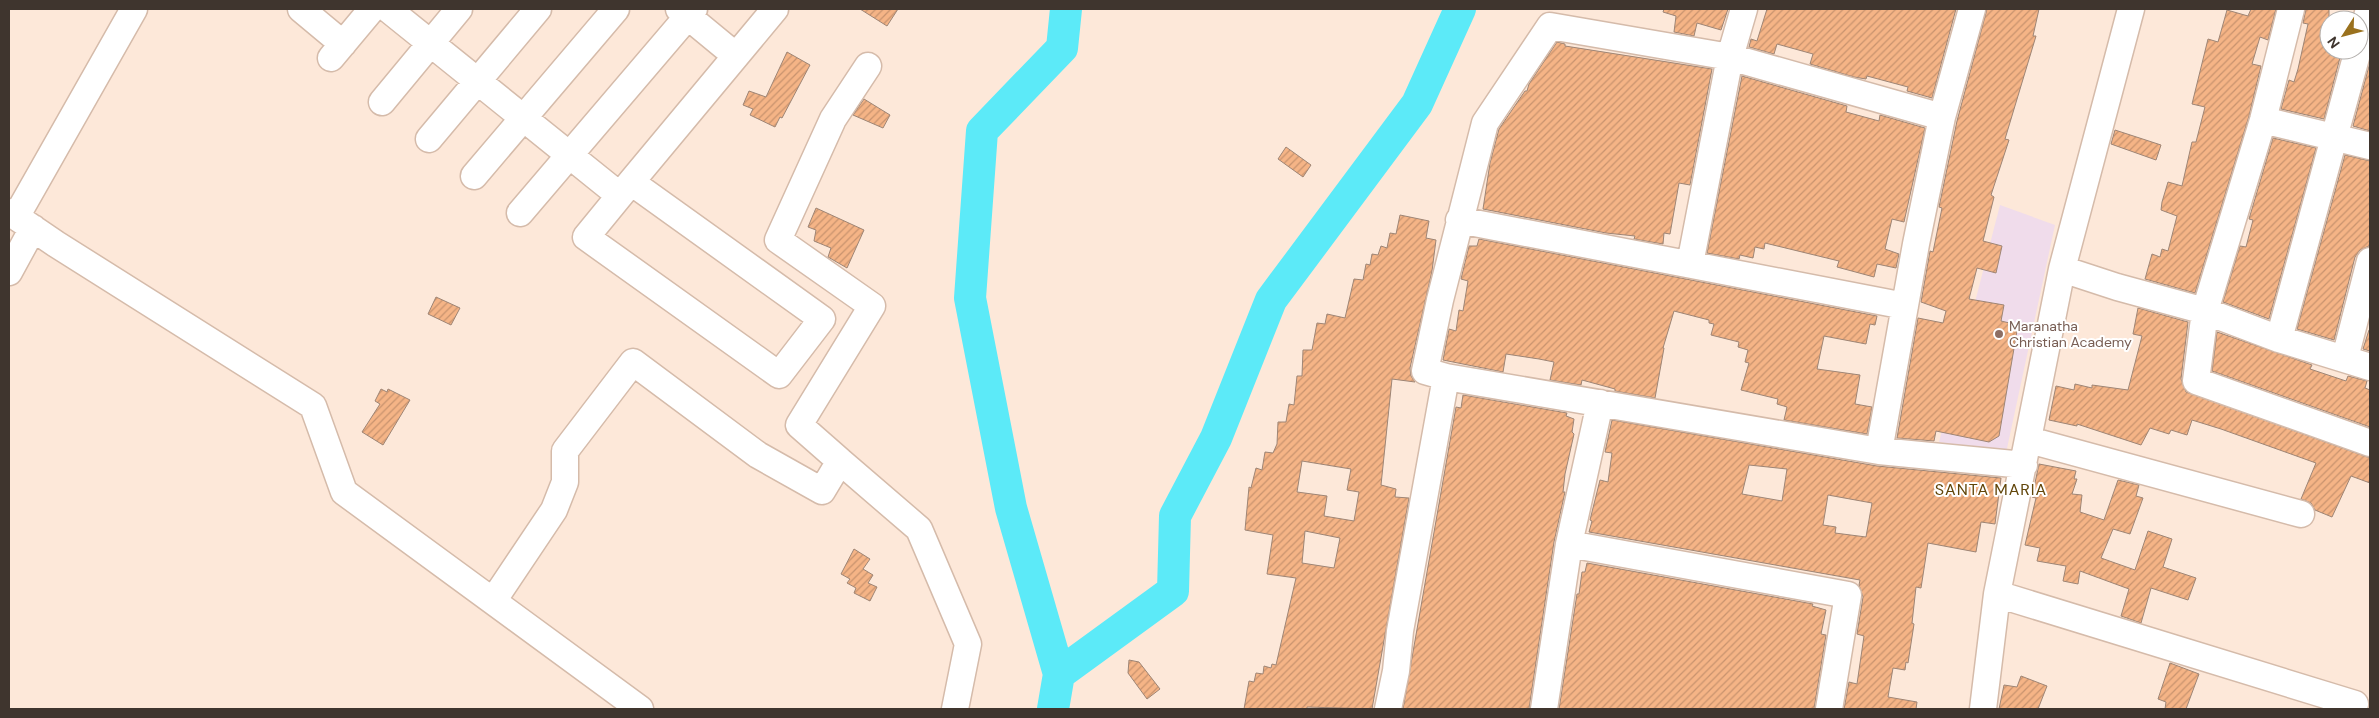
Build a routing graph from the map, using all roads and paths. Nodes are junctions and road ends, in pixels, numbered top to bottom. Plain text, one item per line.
1 (134, 9) edge
2 (301, 9) edge
3 (372, 9) edge
4 (388, 9) edge
5 (459, 9) edge
6 (538, 9) edge
7 (616, 9) edge
8 (775, 9) edge
9 (1744, 9) edge
10 (1972, 9) edge
11 (2132, 9) edge
12 (2291, 9) edge
13 (687, 11) edge
14 (431, 43) junction
15 (736, 56) junction
16 (1730, 57) junction
17 (2356, 60) edge
18 (868, 66) dead end
19 (477, 81) junction
20 (382, 102) dead end
21 (1942, 117) junction
22 (524, 118) junction
23 (2263, 120) junction
24 (2334, 138) junction
25 (429, 139) dead end
26 (2370, 146) edge
27 (569, 155) junction
28 (474, 176) dead end
29 (625, 189) junction
30 (520, 213) dead end
31 (19, 219) edge
32 (1459, 220) junction
33 (2370, 261) edge
34 (1690, 264) junction
35 (2062, 269) junction
36 (9, 272) edge
37 (1905, 306) junction
38 (2205, 311) junction
39 (2279, 339) junction
40 (2345, 358) junction
41 (2370, 367) edge
42 (1446, 377) junction
43 (1600, 404) junction
44 (2370, 443) edge
45 (1879, 451) junction
46 (2027, 453) junction
47 (840, 461) junction
48 (2301, 514) dead end
49 (1569, 544) junction
50 (1997, 594) junction
51 (493, 601) junction
52 (2355, 704) dead end
53 (640, 709) edge
54 (955, 709) edge
55 (1388, 709) edge
56 (1544, 709) edge
57 (1829, 709) edge
58 (1983, 709) edge

1 - 31 street
2 - 3 street
4 - 14 street
5 - 14 street
6 - 19 street
7 - 22 street
8 - 15 street
9 - 16 street
10 - 21 street
11 - 35 street
12 - 23 street
13 - 15 street
13 - 27 street
14 - 19 street
14 - 20 street
15 - 29 street
16 - 21 street
16 - 32 street
16 - 34 street
17 - 24 street
18 - 47 street
19 - 22 street
19 - 25 street
21 - 37 street
22 - 27 street
22 - 28 street
23 - 24 street
23 - 38 street
24 - 26 street
24 - 39 street
27 - 29 street
27 - 30 street
29 - 29 street
31 - 36 street
31 - 51 street
32 - 34 street
32 - 42 street
33 - 40 street
34 - 37 street
35 - 38 street
35 - 46 street
37 - 45 street
38 - 39 street
38 - 44 street
39 - 40 street
40 - 41 street
42 - 43 street
42 - 55 street
43 - 45 street
43 - 49 street
45 - 46 street
46 - 48 street
46 - 50 street
47 - 51 street
47 - 54 street
49 - 56 street
49 - 57 street
50 - 52 street
50 - 58 street
51 - 53 street

